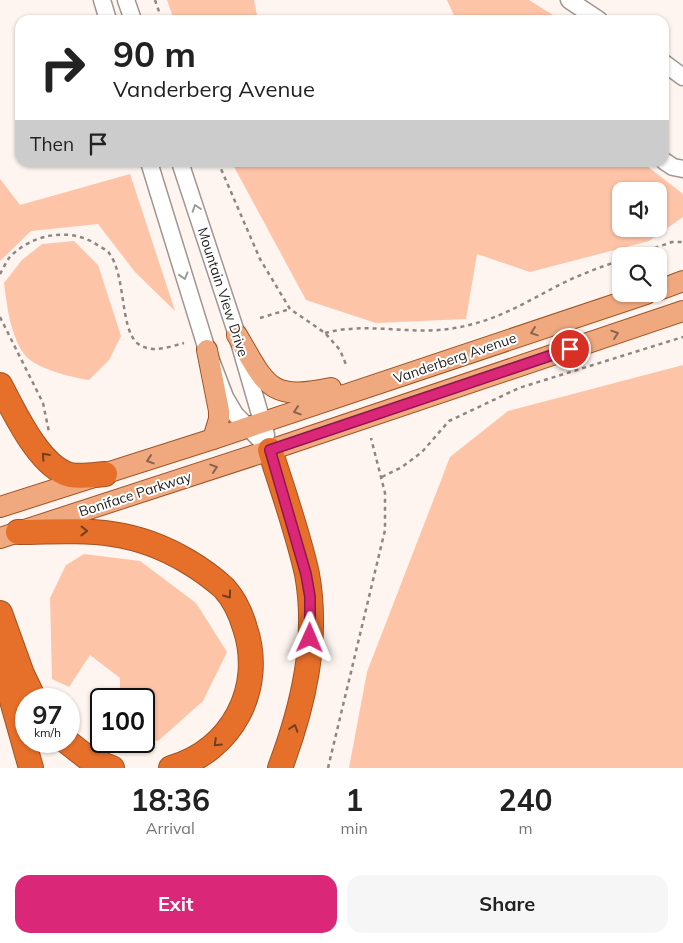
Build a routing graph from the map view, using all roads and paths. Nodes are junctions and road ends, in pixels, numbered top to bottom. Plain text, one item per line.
1 (102, 0) edge
2 (126, 0) edge
3 (155, 0) edge
4 (569, 0) edge
5 (106, 15) edge
6 (131, 15) edge
7 (160, 15) edge
8 (592, 15) edge
9 (669, 67) edge
10 (683, 77) edge
11 (669, 164) edge
12 (151, 167) edge
13 (182, 167) edge
14 (220, 167) edge
15 (683, 170) edge
16 (683, 242) edge
17 (658, 247) edge
18 (612, 264) edge
19 (0, 274) edge
20 (683, 281) edge
21 (667, 287) edge
22 (622, 302) edge
23 (290, 309) junction
24 (683, 310) edge
25 (260, 318) dead end
26 (324, 332) junction
27 (238, 335) junction
28 (683, 337) edge
29 (184, 343) dead end
30 (207, 350) junction
31 (436, 365) junction
32 (347, 366) dead end
33 (0, 385) edge
34 (254, 425) junction
35 (371, 438) dead end
36 (213, 439) junction
37 (270, 450) junction
38 (104, 474) junction
39 (382, 477) junction
40 (5, 506) edge
41 (9, 535) edge
42 (0, 613) edge
43 (0, 658) edge
44 (29, 688) edge
45 (80, 752) edge
46 (31, 768) edge
47 (112, 768) edge
48 (171, 768) edge
49 (280, 768) edge
50 (328, 768) edge

1 - 5 street
2 - 6 street
3 - 7 path
4 - 8 street
9 - 10 street
11 - 15 street
12 -> 30 street
27 -> 13 street, Mountain View Drive
14 - 23 path
16 - 17 path
18 - 26 path
19 - 29 path
20 - 21 main road
22 -> 31 main road, Vanderberg Avenue
23 - 25 path
23 - 26 path
37 -> 24 main road, Vanderberg Avenue
26 - 32 path
27 - 31 main road
27 - 34 street, Mountain View Drive
28 - 39 path
30 - 34 street
30 - 36 main road
31 -> 34 main road, Vanderberg Avenue
38 -> 33 highway
34 - 36 main road, Boniface Parkway
34 - 37 street
35 - 39 path
36 -> 38 main road, Boniface Parkway
41 -> 37 main road, Boniface Parkway
49 -> 37 highway
38 - 40 main road, Boniface Parkway
39 - 50 path
41 -> 48 highway
42 - 44 highway
43 - 46 highway
45 - 47 highway

